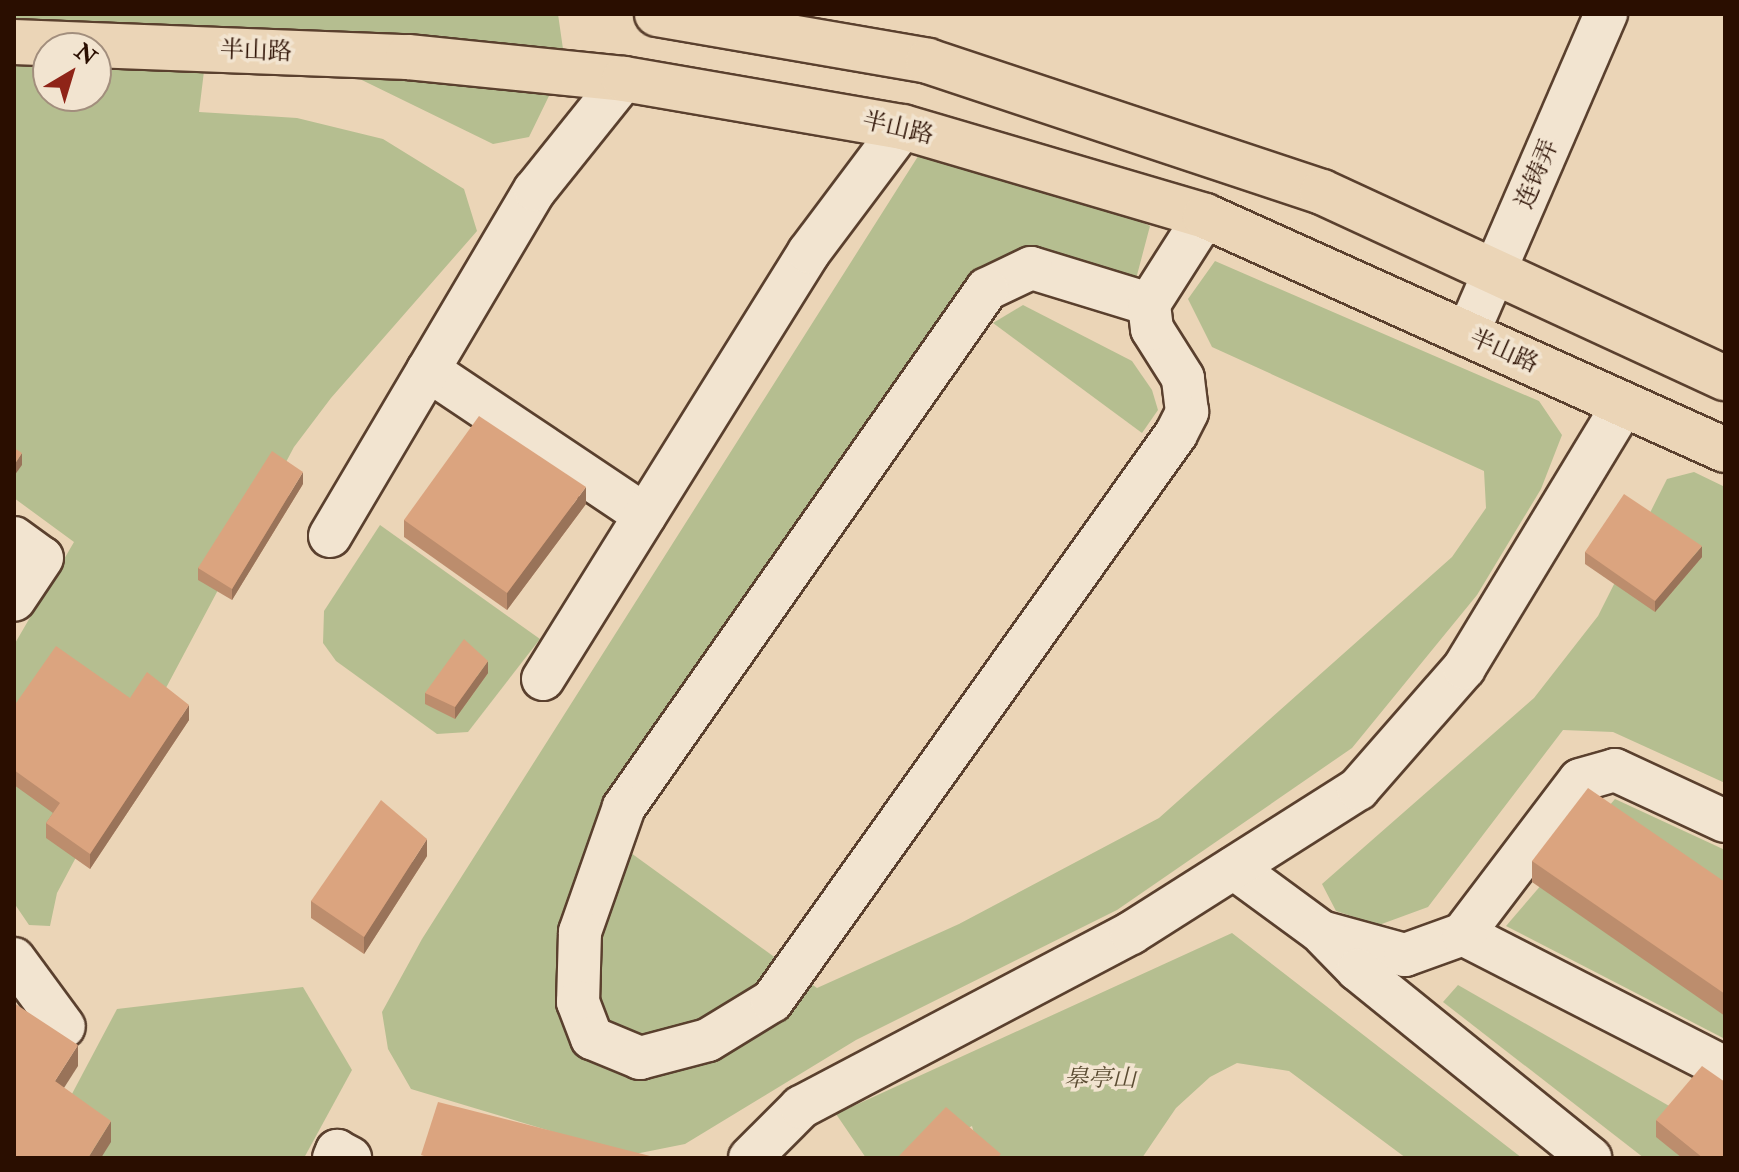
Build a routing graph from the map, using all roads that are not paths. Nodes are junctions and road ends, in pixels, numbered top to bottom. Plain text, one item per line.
1 (657, 14) edge
2 (1606, 14) edge
3 (14, 42) edge
4 (624, 79) junction
5 (903, 127) junction
6 (1205, 216) junction
7 (1494, 272) junction
8 (1149, 304) junction
9 (1467, 335) junction
10 (428, 370) junction
11 (1725, 378) edge
12 (1623, 405) junction
13 (1725, 450) edge
14 (645, 515) junction
15 (330, 536) dead end
16 (14, 538) edge
17 (14, 600) edge
18 (543, 679) dead end
19 (1725, 821) edge
20 (1234, 868) junction
21 (1321, 932) junction
22 (1463, 934) junction
23 (14, 959) edge
24 (64, 1027) dead end
25 (1725, 1068) edge
26 (334, 1158) edge
27 (350, 1158) edge
28 (750, 1158) edge
29 (1590, 1158) edge

1 - 7 main road
2 - 7 street, 连铸弄
3 - 4 main road, 半山路
4 - 5 main road, 半山路
4 - 10 street
5 - 6 main road, 半山路
5 - 14 street
6 - 8 street
6 - 9 main road, 半山路
7 - 9 street, 连铸弄
7 - 11 main road
8 - 8 street
9 - 12 main road, 半山路
10 - 14 street
10 - 15 street
12 - 13 main road, 半山路
12 - 20 street
14 - 18 street
16 - 17 street
19 - 22 street
20 - 21 street
20 - 28 street
21 - 22 street
21 - 29 street
22 - 25 street
23 - 24 street
26 - 27 street

